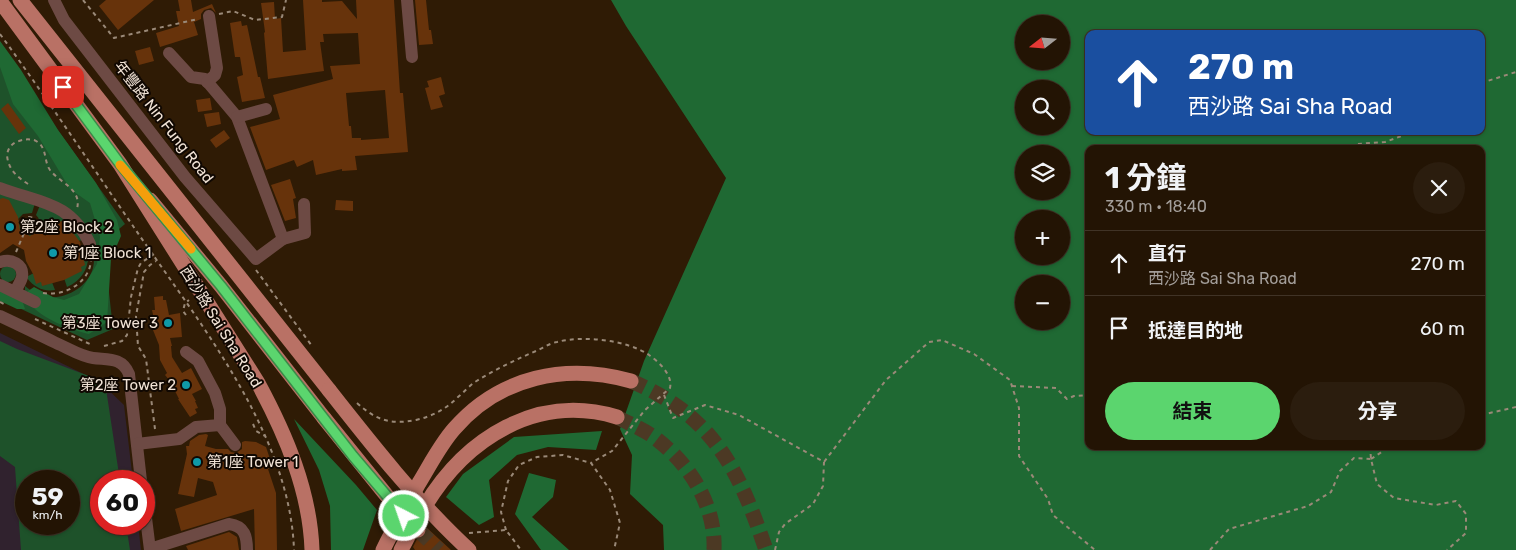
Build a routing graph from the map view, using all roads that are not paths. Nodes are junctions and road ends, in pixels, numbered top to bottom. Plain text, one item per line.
1 (20, 0) edge
2 (54, 0) edge
3 (407, 0) edge
4 (0, 1) edge
5 (209, 16) road end
6 (169, 52) dead end
7 (412, 57) dead end
8 (207, 82) junction
9 (266, 109) dead end
10 (237, 117) junction
11 (120, 164) junction
12 (0, 188) edge
13 (304, 204) dead end
14 (283, 239) junction
15 (90, 244) road end
16 (6, 262) edge
17 (0, 285) edge
18 (15, 292) junction
19 (35, 302) dead end
20 (4, 311) edge
21 (186, 352) dead end
22 (631, 381) tunnel mouth
23 (617, 417) tunnel mouth
24 (220, 425) junction
25 (137, 444) junction
26 (235, 445) dead end
27 (140, 470) edge
28 (418, 530) tunnel mouth
29 (148, 535) edge
30 (466, 544) edge
31 (150, 550) edge
32 (247, 550) edge
33 (312, 550) edge
34 (383, 550) edge
35 (401, 550) edge

1 - 30 main road, bridge
2 - 14 street, 年豐路 Nin Fung Road
3 - 7 street
4 - 11 main road, 西沙路 Sai Sha Road
5 - 8 street
6 - 8 street
8 - 10 street
9 - 10 street
10 - 14 street
11 - 28 main road, bridge
11 - 33 main road, 西沙路 Sai Sha Road
12 - 15 street
13 - 14 street
16 - 18 street
17 - 18 street
18 - 19 street
20 - 25 street
21 - 24 street
22 - 34 main road
23 - 35 main road
24 - 25 street
24 - 26 street
25 - 27 street
29 - 31 street
31 - 32 street

